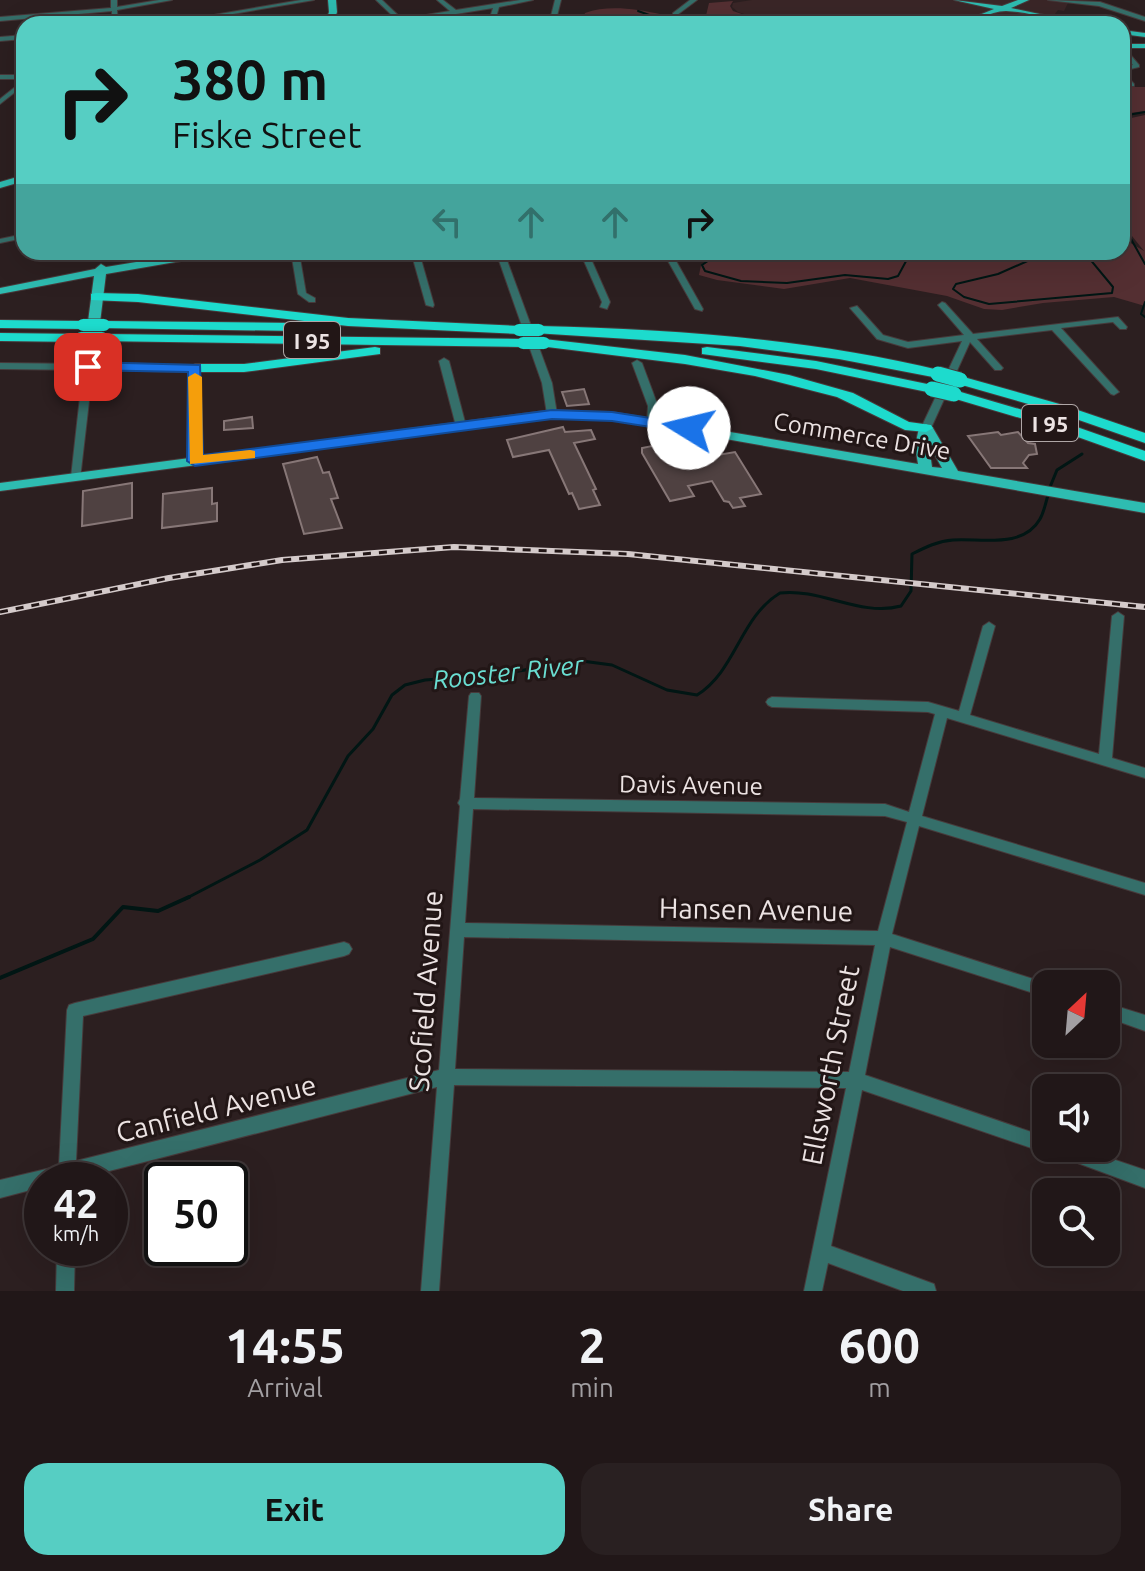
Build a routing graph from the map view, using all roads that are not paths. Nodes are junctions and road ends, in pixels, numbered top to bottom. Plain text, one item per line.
1 (114, 0) edge
2 (169, 0) edge
3 (311, 0) edge
4 (379, 0) edge
5 (440, 0) edge
6 (530, 0) edge
7 (694, 0) edge
8 (958, 0) edge
9 (1025, 0) edge
10 (1051, 0) edge
11 (1087, 0) edge
12 (1100, 4) junction
13 (497, 5) junction
14 (1002, 8) junction
15 (115, 9) junction
16 (454, 12) junction
17 (675, 14) dead end
18 (437, 15) joint
19 (34, 16) edge
20 (115, 16) edge
21 (221, 16) edge
22 (396, 16) edge
23 (431, 16) edge
24 (494, 16) edge
25 (982, 16) edge
26 (1042, 16) edge
27 (1145, 19) edge
28 (1130, 82) edge
29 (1132, 85) dead end
30 (16, 87) edge
31 (0, 102) edge
32 (153, 260) edge
33 (296, 260) edge
34 (417, 260) edge
35 (503, 260) edge
36 (588, 260) edge
37 (671, 260) edge
38 (100, 269) junction
39 (0, 283) edge
40 (0, 291) edge
41 (96, 297) junction
42 (312, 300) dead end
43 (430, 305) dead end
44 (942, 305) dead end
45 (604, 307) dead end
46 (854, 308) dead end
47 (699, 309) dead end
48 (0, 324) edge
49 (1054, 326) junction
50 (1123, 327) dead end
51 (82, 331) junction
52 (521, 336) junction
53 (969, 336) junction
54 (0, 337) edge
55 (542, 337) junction
56 (89, 360) junction
57 (444, 361) dead end
58 (637, 363) dead end
59 (0, 366) edge
60 (195, 368) junction
61 (998, 368) dead end
62 (959, 383) junction
63 (1114, 392) dead end
64 (552, 414) junction
65 (894, 420) junction
66 (652, 422) junction
67 (461, 426) junction
68 (1145, 426) edge
69 (926, 428) junction
70 (1145, 438) edge
71 (922, 446) junction
72 (1145, 456) edge
73 (195, 461) junction
74 (926, 469) junction
75 (952, 473) junction
76 (76, 477) junction
77 (0, 487) edge
78 (1145, 508) edge
79 (1118, 616) dead end
80 (989, 626) dead end
81 (475, 696) dead end
82 (772, 702) dead end
83 (942, 711) junction
84 (963, 718) junction
85 (1105, 762) junction
86 (1145, 773) edge
87 (465, 803) junction
88 (914, 820) junction
89 (1145, 889) edge
90 (456, 930) junction
91 (884, 938) junction
92 (344, 949) dead end
93 (1032, 986) edge
94 (1120, 1015) edge
95 (1145, 1023) edge
96 (444, 1077) junction
97 (857, 1080) junction
98 (1032, 1140) edge
99 (68, 1162) edge
100 (120, 1162) edge
101 (1096, 1162) edge
102 (1145, 1179) edge
103 (24, 1184) edge
104 (0, 1189) edge
105 (820, 1251) junction
106 (66, 1266) edge
107 (65, 1291) edge
108 (430, 1291) edge
109 (813, 1291) edge
110 (927, 1291) edge

1 - 15 street
2 - 15 street
3 - 21 street
4 - 22 street
5 - 16 street
6 - 13 street
7 - 17 street
8 - 14 main road
9 - 14 main road
10 - 12 street
11 - 12 street
12 - 27 street
13 - 16 street
13 - 24 street
14 - 25 main road
14 - 26 main road
15 - 19 street
15 - 20 street
16 - 18 street
18 - 23 street
28 - 29 street
30 - 31 street
32 - 38 main road
33 - 42 street
34 - 43 street
35 - 64 street
36 - 45 street
37 - 47 street
38 - 39 main road
38 - 40 main road
38 - 41 main road
41 - 52 highway
41 - 56 main road
44 - 53 street
46 - 53 street
48 - 51 highway, I 95
49 - 50 street
49 - 53 street
49 - 63 street
51 - 52 highway, I 95, bridge
51 - 54 highway, I 95
52 - 55 highway, I 95, bridge
52 - 60 highway
53 - 61 street
53 - 69 street
55 - 62 highway, I 95, bridge
55 - 62 highway, I 95, bridge
55 - 65 highway
56 - 59 street
56 - 60 main road
56 - 76 street
57 - 67 street
58 - 66 street
60 - 73 street
62 - 68 highway
62 - 70 highway, I 95
62 - 72 highway, I 95
64 - 66 main road, Commerce Drive
64 - 67 main road, Commerce Drive
65 - 69 highway
65 - 71 highway
66 - 74 main road, Commerce Drive
67 - 73 main road, Commerce Drive
69 - 71 main road
69 - 75 main road
71 - 74 main road
73 - 76 main road, Commerce Drive
74 - 75 main road, Commerce Drive
75 - 78 main road, Commerce Drive
76 - 77 main road, Commerce Drive
79 - 85 street
80 - 84 street
81 - 87 street, Scofield Avenue
82 - 83 street
83 - 84 street
83 - 88 street, Ellsworth Street
84 - 85 street
85 - 86 street
87 - 88 street, Davis Avenue
87 - 90 street, Scofield Avenue
88 - 89 street, Davis Avenue
88 - 91 street, Ellsworth Street
90 - 91 street, Hansen Avenue
90 - 96 street, Scofield Avenue
91 - 93 street, Hansen Avenue
91 - 97 street, Ellsworth Street
92 - 99 street
94 - 95 street
96 - 97 street, Canfield Avenue
96 - 100 street, Canfield Avenue
96 - 108 street, Scofield Avenue
97 - 98 street, Canfield Avenue
97 - 105 street, Ellsworth Street
101 - 102 street
103 - 104 street, Canfield Avenue
105 - 109 street, Ellsworth Street
105 - 110 street
106 - 107 street

